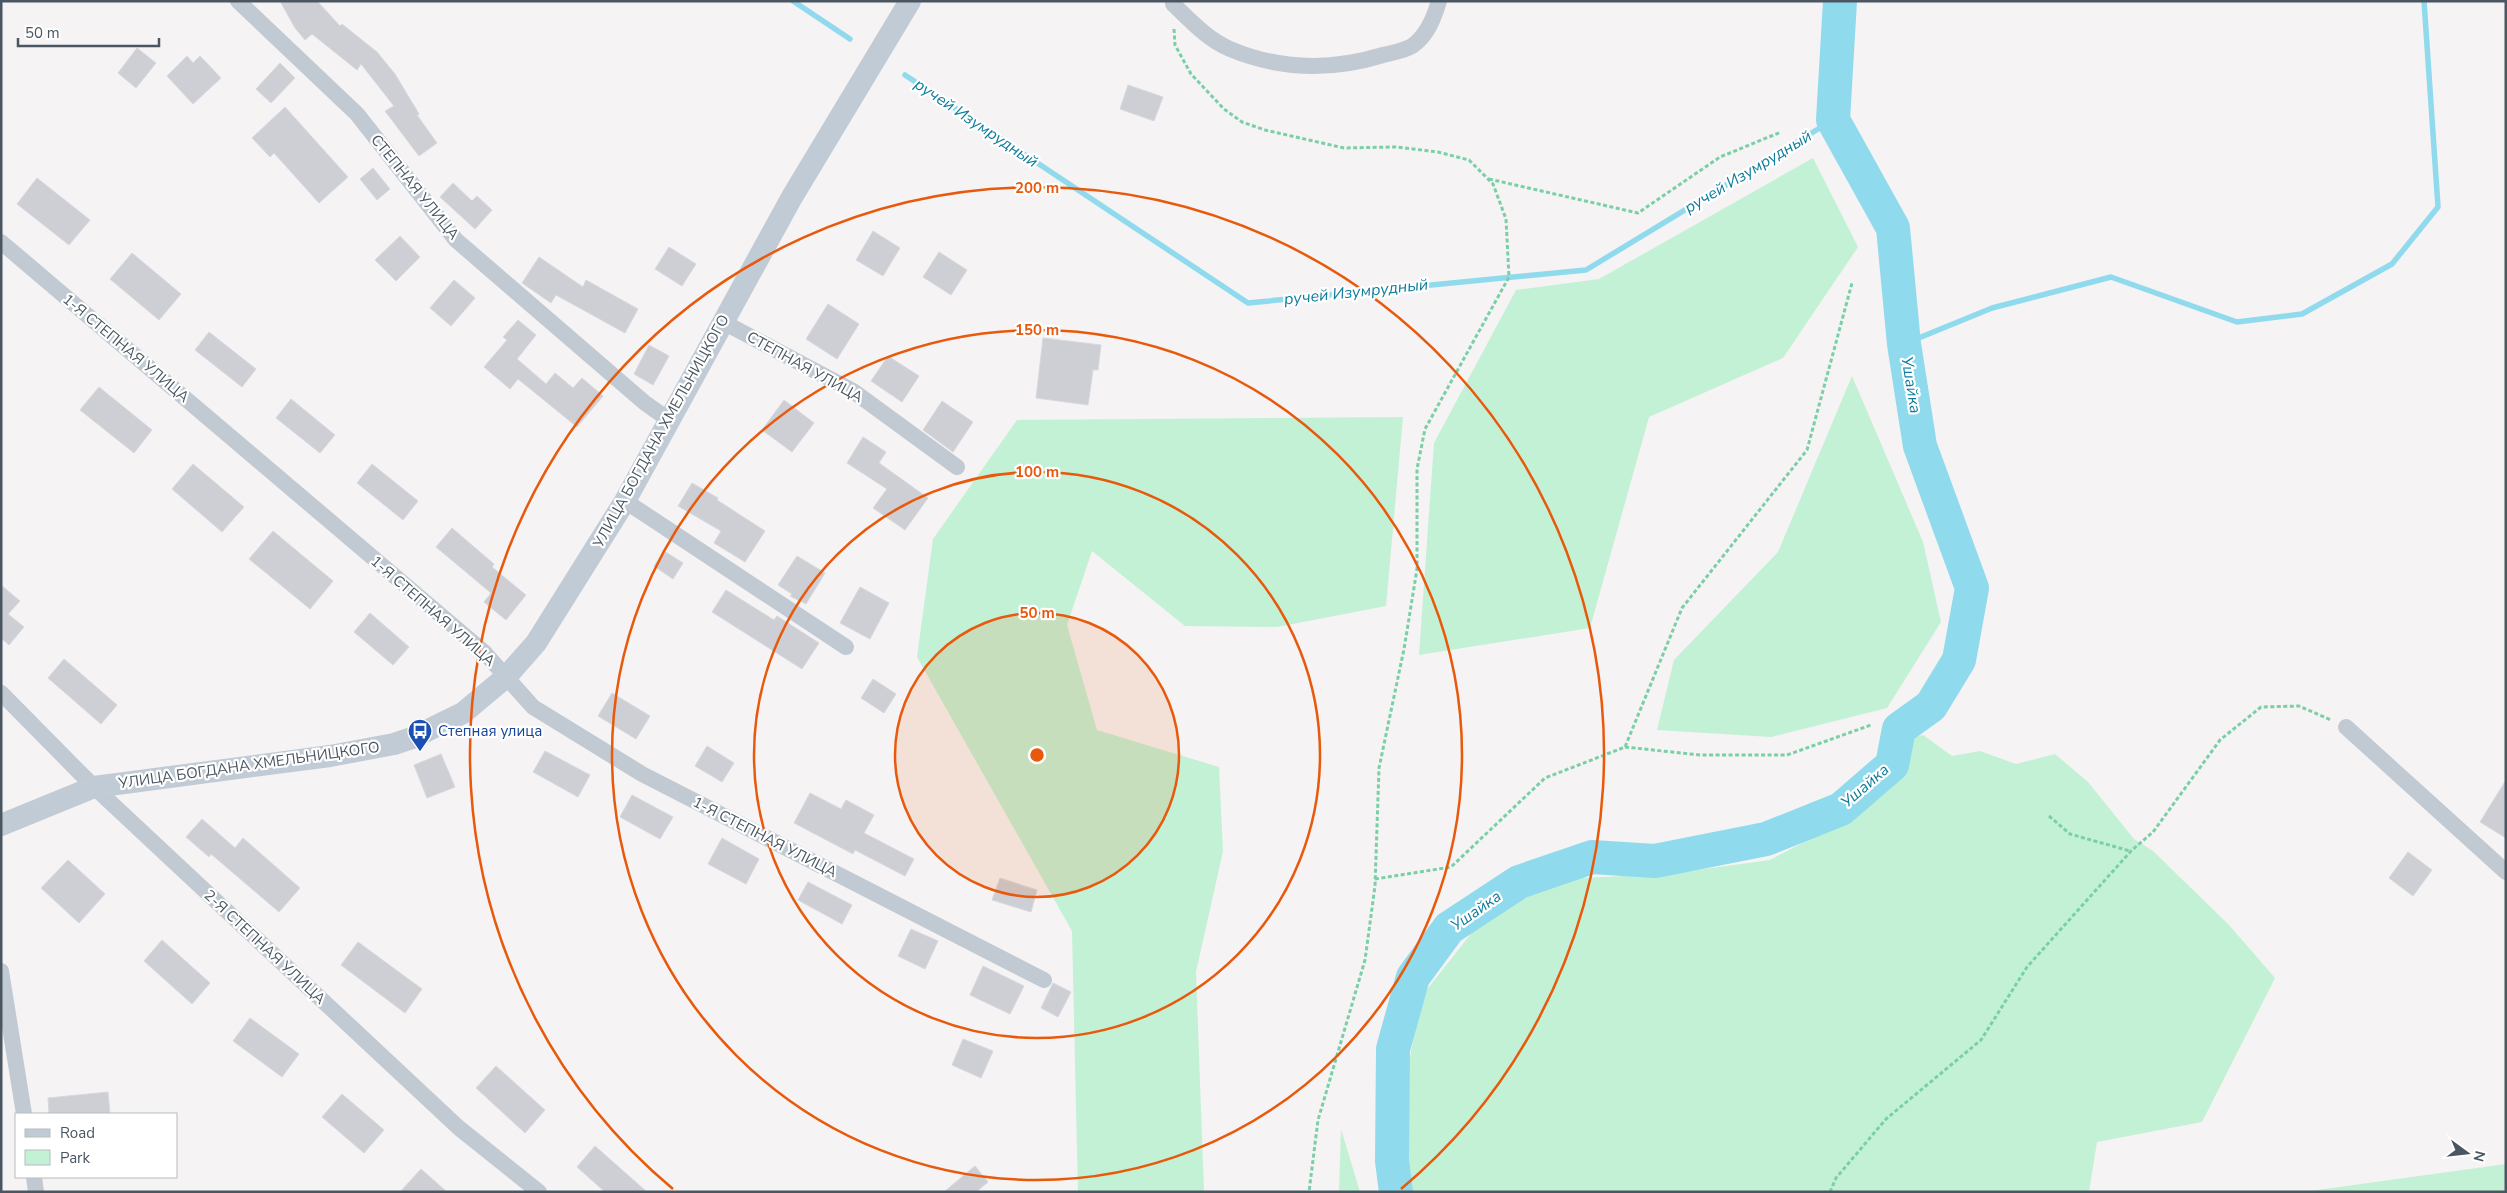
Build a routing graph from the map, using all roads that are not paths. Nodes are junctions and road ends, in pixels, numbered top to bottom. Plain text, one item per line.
1 (238, 1) edge
2 (910, 1) edge
3 (1439, 1) edge
4 (1173, 3) edge
5 (1, 242) edge
6 (723, 322) junction
7 (669, 420) junction
8 (957, 468) dead end
9 (625, 501) junction
10 (846, 647) dead end
11 (506, 677) junction
12 (1, 693) edge
13 (2346, 727) road end
14 (94, 787) junction
15 (1, 824) edge
16 (2506, 872) edge
17 (1, 971) edge
18 (1044, 980) dead end
19 (24, 1113) edge
20 (34, 1178) edge
21 (36, 1192) edge
22 (539, 1192) edge

1 - 7 street, СТЕПНАЯ УЛИЦА
2 - 6 street, УЛИЦА БОГДАНА ХМЕЛЬНИЦКОГО
3 - 4 street
5 - 11 street, 1-Я СТЕПНАЯ УЛИЦА
6 - 7 street, УЛИЦА БОГДАНА ХМЕЛЬНИЦКОГО
6 - 8 street, СТЕПНАЯ УЛИЦА
7 - 9 street, УЛИЦА БОГДАНА ХМЕЛЬНИЦКОГО
9 - 10 street
9 - 11 street, УЛИЦА БОГДАНА ХМЕЛЬНИЦКОГО
11 - 14 street, УЛИЦА БОГДАНА ХМЕЛЬНИЦКОГО
11 - 18 street, 1-Я СТЕПНАЯ УЛИЦА
12 - 14 street, 2-Я СТЕПНАЯ УЛИЦА
13 - 16 street
14 - 15 street, УЛИЦА БОГДАНА ХМЕЛЬНИЦКОГО
14 - 22 street, 2-Я СТЕПНАЯ УЛИЦА
17 - 19 street
20 - 21 street

